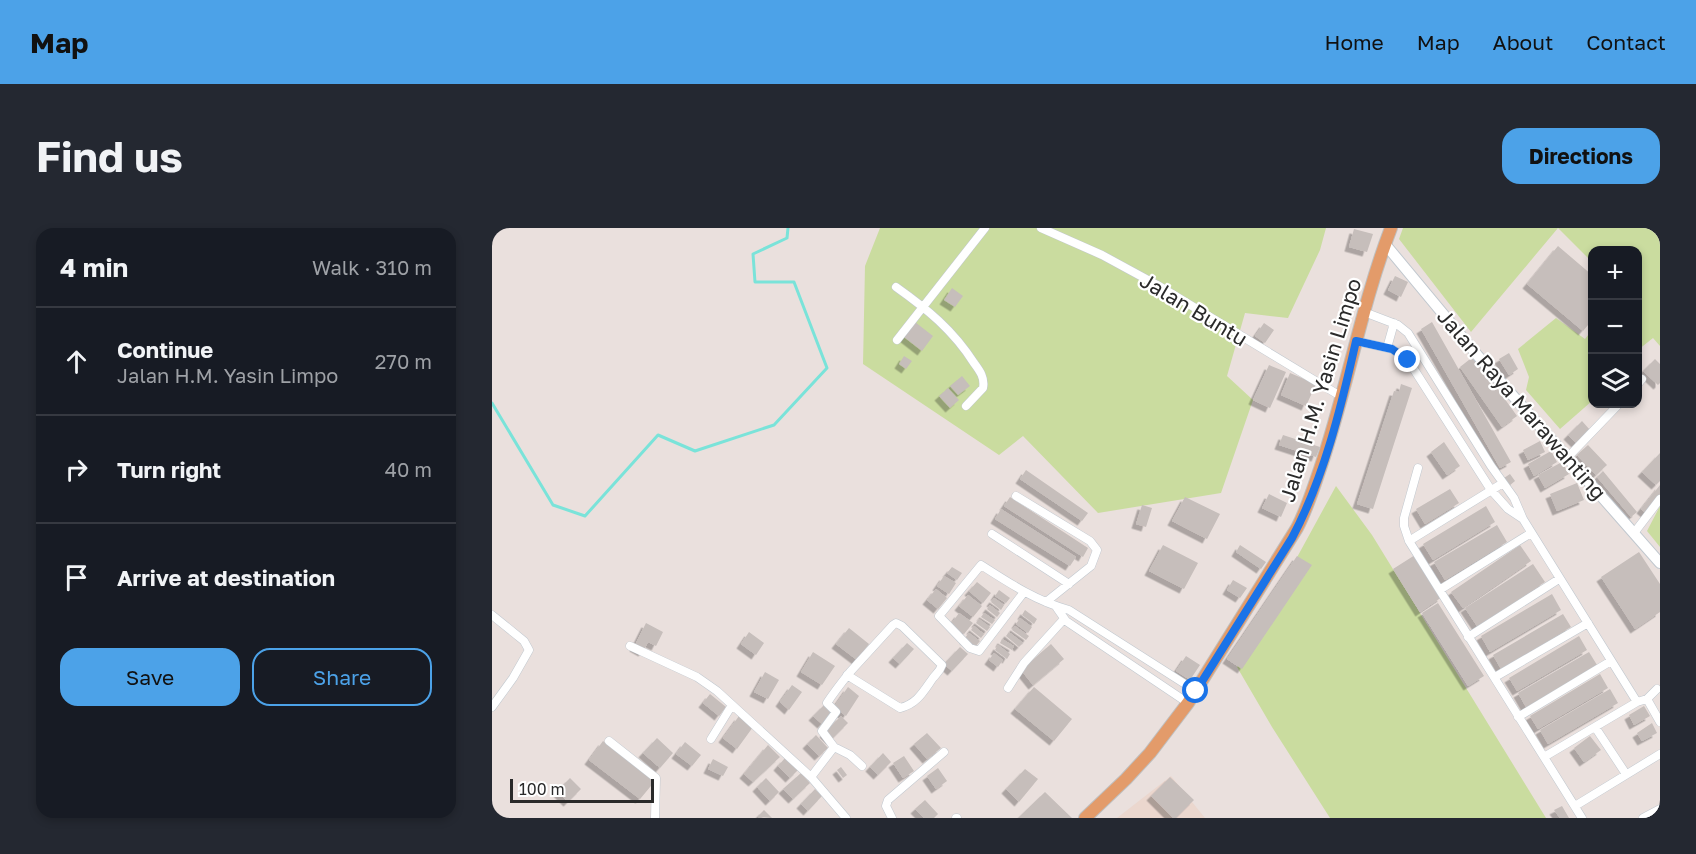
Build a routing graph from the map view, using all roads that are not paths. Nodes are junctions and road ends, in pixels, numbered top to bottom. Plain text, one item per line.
1 (985, 228) edge
2 (1041, 228) edge
3 (1391, 228) edge
4 (1385, 244) junction
5 (896, 287) dead end
6 (923, 306) junction
7 (1364, 312) junction
8 (1394, 323) junction
9 (897, 340) dead end
10 (1356, 341) junction
11 (1387, 348) junction
12 (1342, 397) junction
13 (966, 406) dead end
14 (1615, 408) edge
15 (1568, 457) junction
16 (1491, 466) junction
17 (1418, 468) dead end
18 (1479, 473) junction
19 (1503, 483) junction
20 (1491, 490) junction
21 (1016, 496) dead end
22 (1660, 499) edge
23 (1523, 519) junction
24 (1531, 532) junction
25 (1634, 533) junction
26 (992, 534) dead end
27 (1409, 541) junction
28 (1660, 564) edge
29 (1560, 579) junction
30 (1069, 584) junction
31 (1441, 589) junction
32 (1024, 592) junction
33 (1046, 602) junction
34 (1057, 608) junction
35 (492, 615) edge
36 (1064, 619) junction
37 (1588, 623) junction
38 (1468, 637) junction
39 (630, 646) dead end
40 (1611, 661) junction
41 (848, 675) junction
42 (1495, 677) junction
43 (1008, 688) dead end
44 (1657, 688) dead end
45 (1196, 691) junction
46 (1647, 699) junction
47 (1637, 702) junction
48 (1188, 703) junction
49 (732, 705) junction
50 (492, 707) edge
51 (1518, 717) junction
52 (1660, 722) edge
53 (1595, 726) junction
54 (711, 739) dead end
55 (609, 741) dead end
56 (834, 747) junction
57 (944, 752) dead end
58 (1660, 754) edge
59 (1544, 758) junction
60 (862, 766) dead end
61 (1626, 774) junction
62 (811, 777) junction
63 (1575, 806) junction
64 (1660, 808) edge
65 (655, 818) edge
66 (846, 818) edge
67 (892, 818) edge
68 (1085, 818) edge
69 (1582, 818) edge
70 (1643, 818) edge

1 - 6 street
2 - 12 street, Jalan Buntu
3 - 4 main road, Jalan H.M. Yasin Limpo
4 - 7 main road, Jalan H.M. Yasin Limpo
4 - 15 street, Jalan Raya Marawanting
5 - 6 street
6 - 9 street
6 - 13 street
7 - 8 street
7 - 10 main road, Jalan H.M. Yasin Limpo
8 - 11 street
8 - 16 street
10 - 11 street
10 - 12 main road, Jalan H.M. Yasin Limpo
11 - 18 street
12 - 45 main road, Jalan H.M. Yasin Limpo
14 - 15 street
15 - 25 street, Jalan Raya Marawanting
16 - 18 street
16 - 19 street
17 - 27 street
18 - 20 street
19 - 20 street
19 - 23 street
20 - 23 street
20 - 27 street
21 - 30 street
22 - 25 street
23 - 24 street
24 - 29 street
24 - 31 street
25 - 28 street, Jalan Raya Marawanting
26 - 30 street
27 - 31 street
29 - 37 street
29 - 38 street
30 - 33 street
31 - 38 street
32 - 32 street
32 - 33 street
33 - 34 street
34 - 36 street
34 - 45 street
35 - 50 street
36 - 43 street
36 - 48 street
37 - 40 street
37 - 42 street
38 - 42 street
39 - 49 street
40 - 47 street
40 - 51 street
41 - 41 street
41 - 56 street
42 - 51 street
44 - 46 street
45 - 48 main road, Jalan H.M. Yasin Limpo
46 - 47 street
46 - 52 street
47 - 53 street
48 - 68 main road, Jalan H.M. Yasin Limpo
49 - 54 street
49 - 62 street
51 - 59 street
53 - 59 street
53 - 61 street
55 - 65 street
56 - 60 street
56 - 62 street
57 - 67 street
58 - 61 street
59 - 63 street
61 - 63 street
62 - 66 street
63 - 69 street
64 - 70 street

